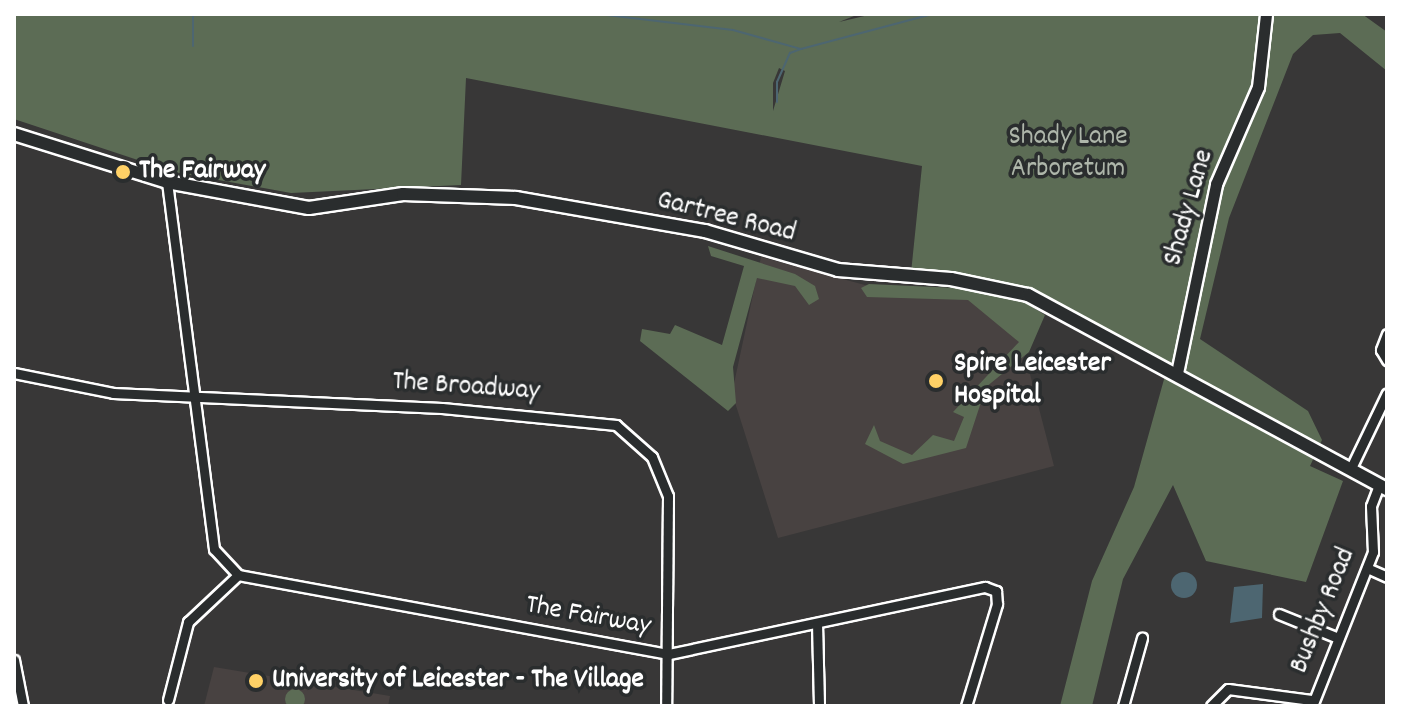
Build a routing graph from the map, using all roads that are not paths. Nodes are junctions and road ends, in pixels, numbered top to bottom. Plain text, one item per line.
1 (1266, 14) edge
2 (14, 134) edge
3 (167, 182) junction
4 (1387, 334) edge
5 (1387, 360) edge
6 (14, 373) edge
7 (1177, 373) junction
8 (1387, 393) edge
9 (192, 397) junction
10 (1350, 470) junction
11 (1383, 487) edge
12 (1367, 568) junction
13 (238, 575) junction
14 (1387, 577) edge
15 (1280, 612) dead end
16 (817, 623) junction
17 (1142, 638) dead end
18 (1338, 638) junction
19 (669, 654) junction
20 (14, 660) edge
21 (168, 700) dead end
22 (1312, 703) edge
23 (23, 706) edge
24 (666, 706) edge
25 (819, 706) edge
26 (966, 706) edge
27 (1123, 706) edge
28 (1211, 706) edge

1 - 7 street, Shady Lane
2 - 3 main road, Gartree Road
3 - 7 main road, Gartree Road
3 - 9 street
4 - 5 street
6 - 9 street, The Broadway
7 - 10 main road, Gartree Road
8 - 10 street
9 - 13 street
9 - 19 street, The Broadway
10 - 11 main road, Gartree Road
11 - 12 street, Bushby Road
12 - 14 street
12 - 18 street, Bushby Road
13 - 19 street, The Fairway
13 - 21 street
15 - 18 street
16 - 19 street, The Fairway
16 - 25 street
16 - 26 street, The Fairway
17 - 27 street
18 - 22 street, Bushby Road
19 - 24 street, The Broadway
20 - 23 street
22 - 28 street

